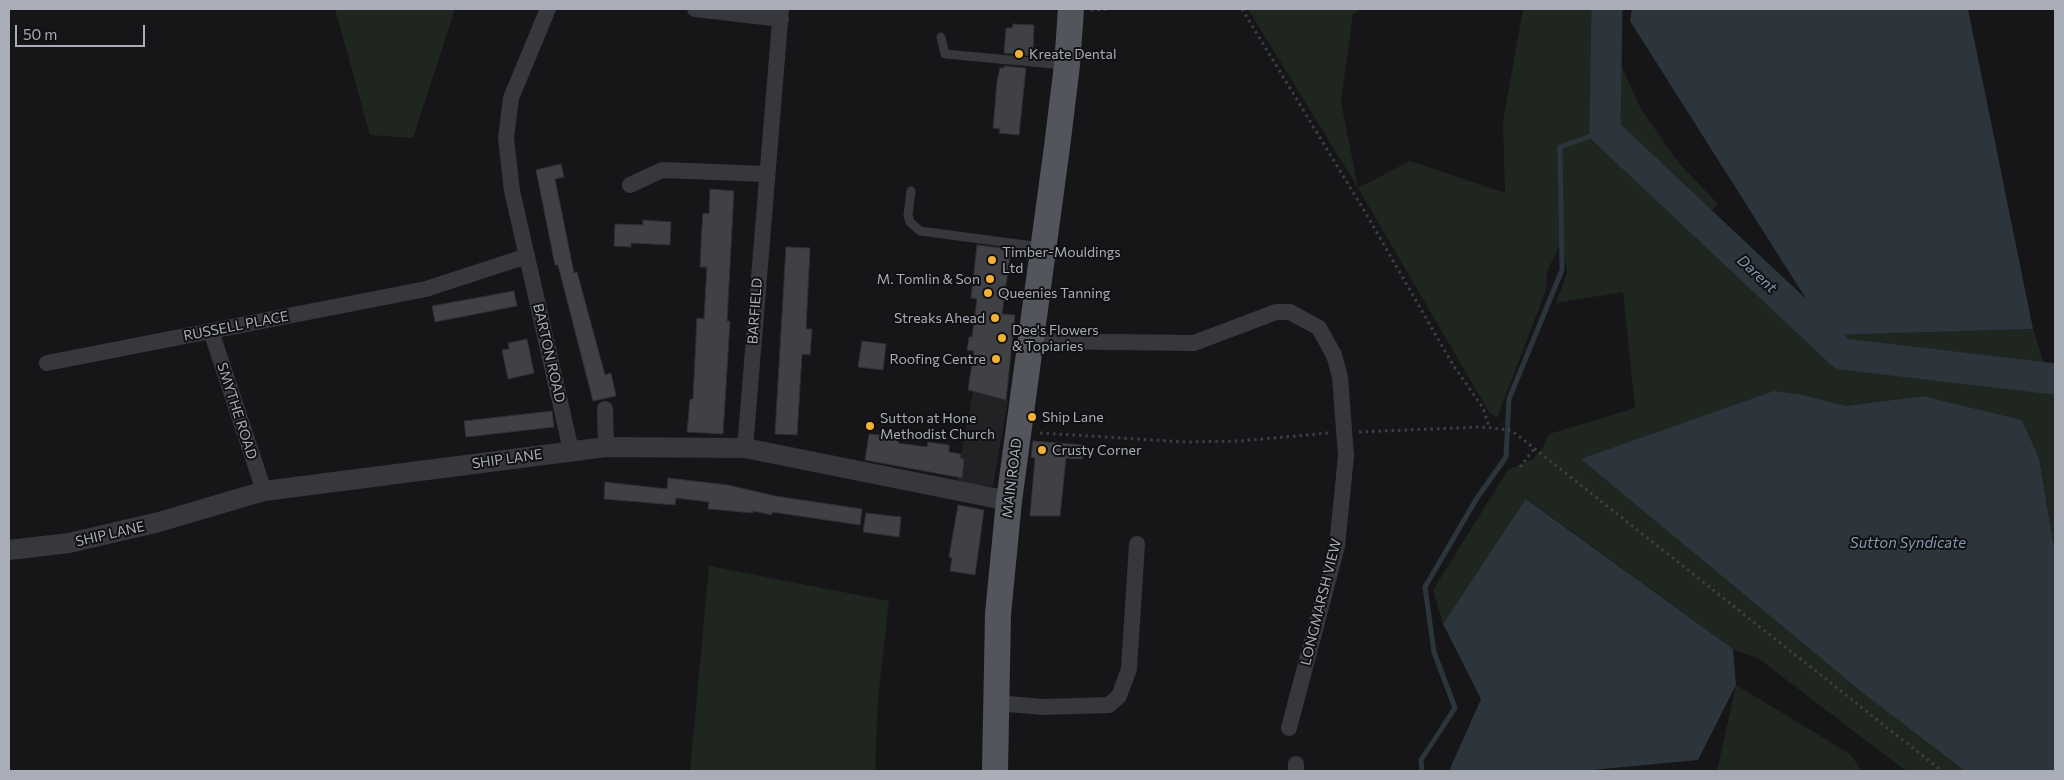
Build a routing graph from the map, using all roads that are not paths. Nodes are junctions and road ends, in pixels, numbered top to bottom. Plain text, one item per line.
1 (548, 9) edge
2 (695, 9) edge
3 (1071, 9) edge
4 (781, 14) edge
5 (941, 37) dead end
6 (1067, 65) junction
7 (767, 174) junction
8 (630, 185) dead end
9 (911, 191) dead end
10 (1044, 247) junction
11 (527, 256) junction
12 (211, 331) junction
13 (1030, 341) junction
14 (47, 363) dead end
15 (605, 409) dead end
16 (606, 447) junction
17 (745, 448) junction
18 (571, 450) junction
19 (264, 491) junction
20 (1008, 501) junction
21 (1138, 544) dead end
22 (9, 550) edge
23 (995, 703) junction
24 (1289, 728) dead end
25 (995, 771) edge

1 - 11 street, BARTON ROAD
2 - 4 street, BARFIELD
3 - 6 main road, MAIN ROAD
4 - 7 street, BARFIELD
5 - 6 lane
6 - 10 main road, MAIN ROAD
7 - 8 street
7 - 17 street, BARFIELD
9 - 10 lane
10 - 13 main road, MAIN ROAD
11 - 12 street, RUSSELL PLACE
11 - 18 street, BARTON ROAD
12 - 14 street, RUSSELL PLACE
12 - 19 street, SMYTHE ROAD
13 - 20 main road, MAIN ROAD
13 - 24 street, LONGMARSH VIEW
15 - 16 street
16 - 17 street, SHIP LANE
16 - 18 street, SHIP LANE
17 - 20 street, SHIP LANE
18 - 19 street, SHIP LANE
19 - 22 street, SHIP LANE
20 - 23 main road, MAIN ROAD
21 - 23 street
23 - 25 main road, MAIN ROAD

